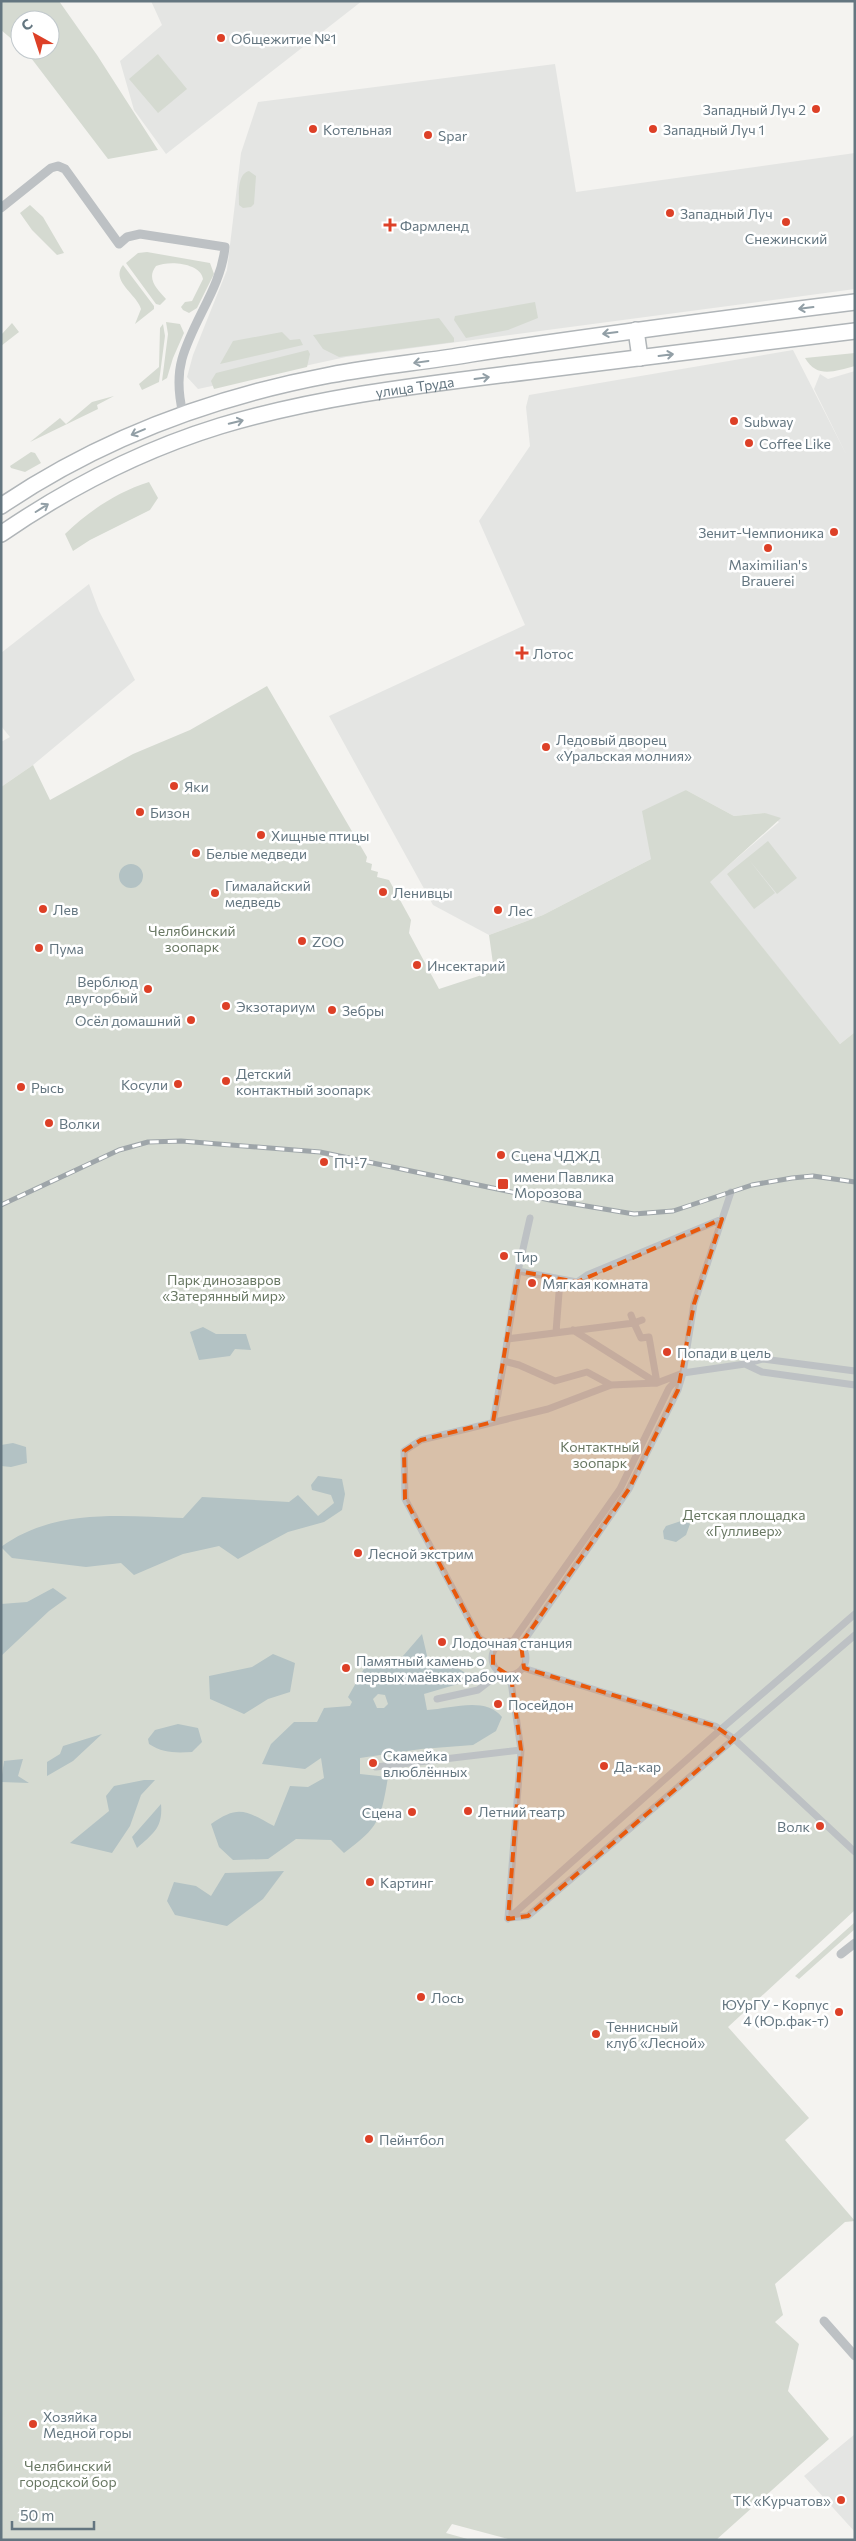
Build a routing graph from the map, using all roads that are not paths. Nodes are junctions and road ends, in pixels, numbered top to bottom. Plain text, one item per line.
1 (1, 208) edge
2 (855, 302) edge
3 (636, 330) junction
4 (855, 331) edge
5 (640, 358) junction
6 (183, 414) junction
7 (189, 437) junction
8 (1, 506) edge
9 (1, 534) edge
10 (731, 1192) dead end
11 (530, 1218) dead end
12 (722, 1219) junction
13 (518, 1271) junction
14 (560, 1280) junction
15 (631, 1315) dead end
16 (642, 1320) dead end
17 (634, 1323) junction
18 (573, 1330) junction
19 (556, 1332) junction
20 (507, 1339) junction
21 (504, 1361) junction
22 (745, 1364) junction
23 (855, 1371) edge
24 (683, 1373) junction
25 (657, 1383) junction
26 (611, 1385) junction
27 (855, 1385) edge
28 (493, 1422) junction
29 (855, 1614) edge
30 (855, 1635) edge
31 (513, 1641) junction
32 (521, 1645) junction
33 (495, 1648) junction
34 (523, 1668) junction
35 (500, 1673) junction
36 (510, 1675) junction
37 (437, 1699) dead end
38 (720, 1730) junction
39 (734, 1739) junction
40 (521, 1750) junction
41 (376, 1766) dead end
42 (855, 1852) edge
43 (508, 1918) junction
44 (855, 1943) edge
45 (841, 1954) dead end
46 (824, 2321) dead end
47 (855, 2356) edge

1 - 6 street
2 -> 3 main road, улица Труда
3 - 5 main road
3 -> 6 main road, улица Труда
5 -> 4 main road, улица Труда
7 -> 5 main road, улица Труда
6 - 7 main road
6 -> 8 main road, улица Труда
9 -> 7 main road, улица Труда
10 - 12 street
11 - 13 street
12 - 14 street
12 - 24 street
13 - 14 street
13 - 20 street
14 - 19 street
15 - 17 street
16 - 17 street
17 - 18 street
17 - 25 street
18 - 19 street
18 - 25 street
19 - 20 street
20 - 21 street
21 - 26 street
21 - 28 street
22 - 23 street
22 - 24 street
22 - 27 street
24 - 25 street
24 - 31 street
24 - 32 street
25 - 26 street
26 - 28 street
28 - 33 street
29 - 38 street
30 - 39 street
31 - 32 street
31 - 33 street
32 - 34 street
33 - 35 street
34 - 36 street
34 - 38 street
35 - 36 street
35 - 37 street
36 - 40 street
38 - 39 street
38 - 43 street
39 - 42 street
39 - 43 street
40 - 41 street
40 - 43 street
44 - 45 street
46 - 47 street

